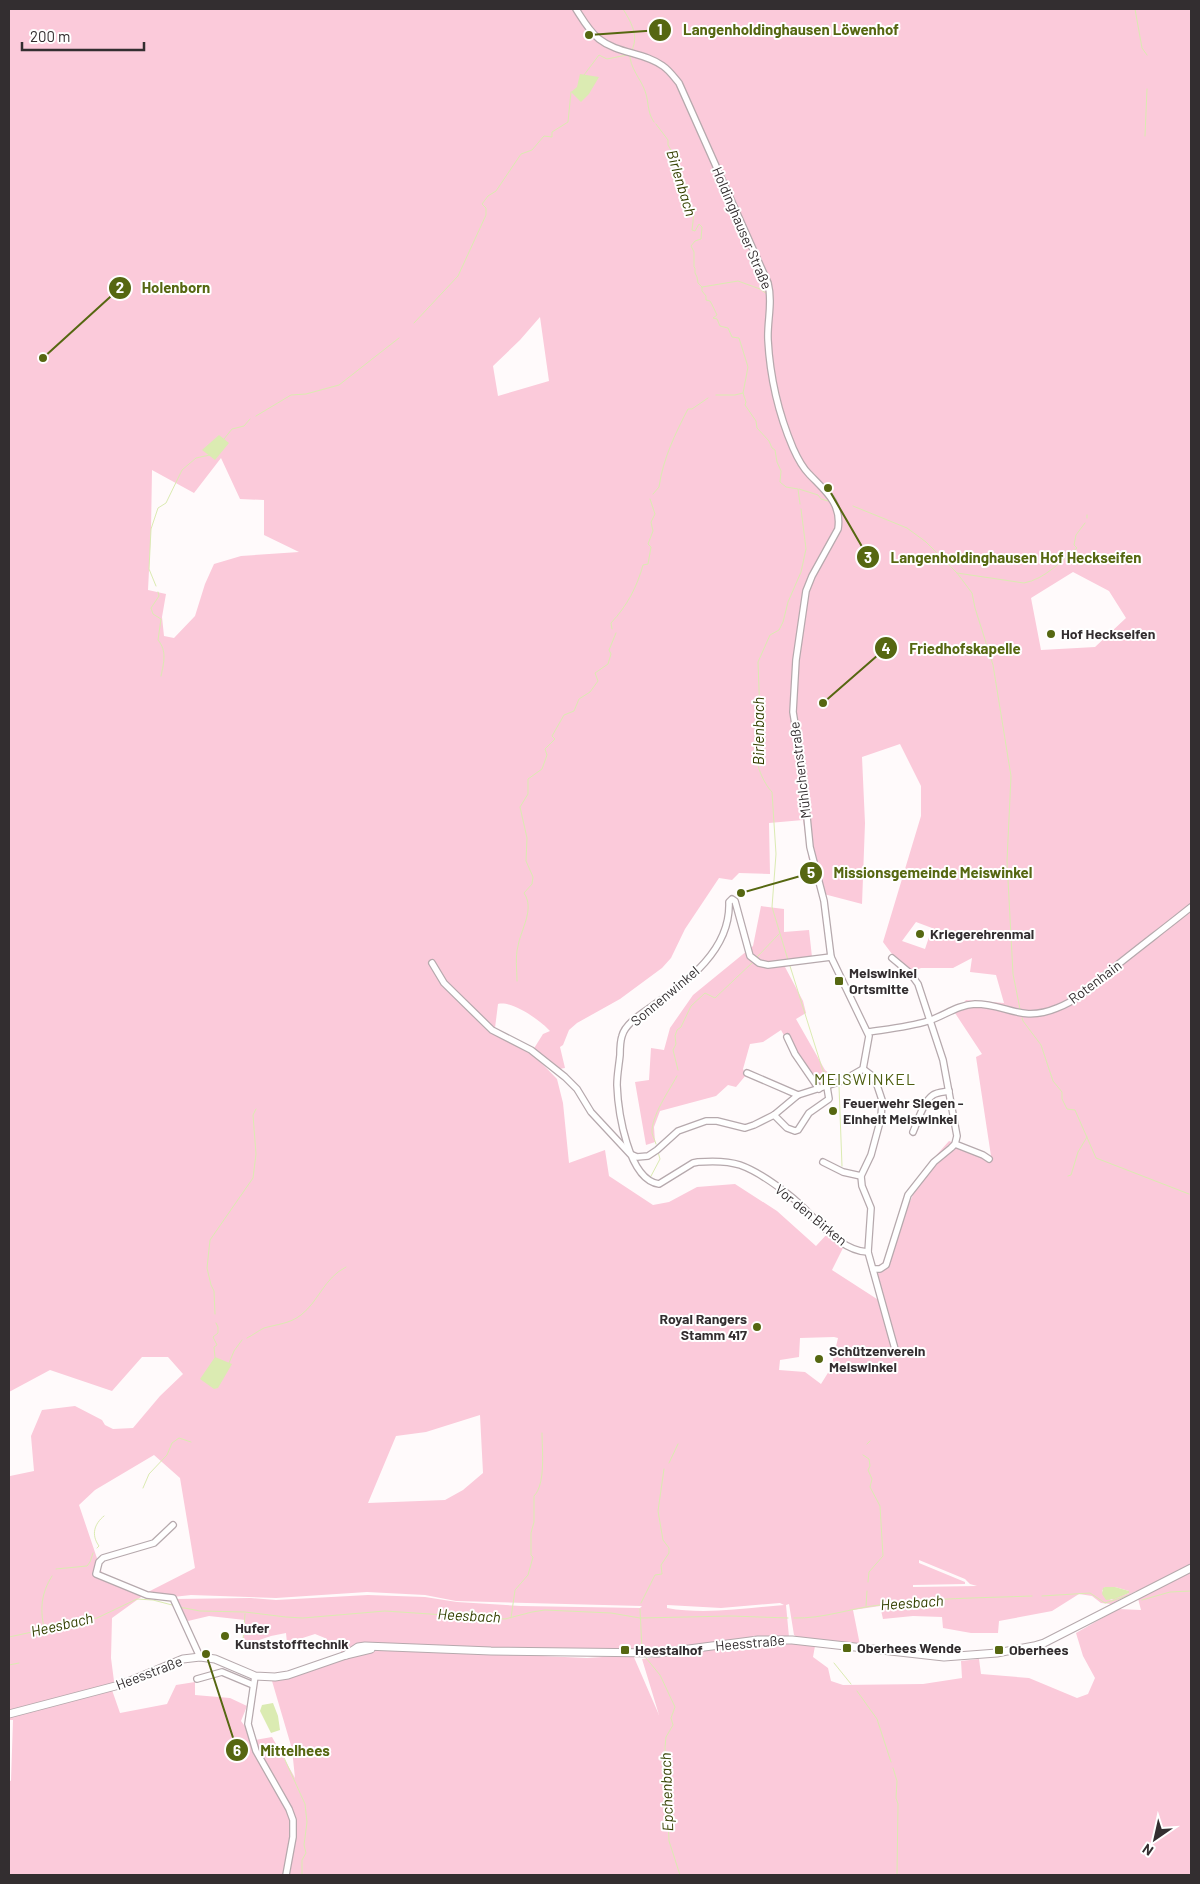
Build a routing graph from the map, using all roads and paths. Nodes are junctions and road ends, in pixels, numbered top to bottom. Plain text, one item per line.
1 (576, 9) edge
2 (836, 507) joint
3 (1191, 908) edge
4 (831, 958) junction
5 (892, 958) dead end
6 (432, 963) dead end
7 (930, 1021) junction
8 (868, 1032) junction
9 (787, 1037) dead end
10 (863, 1070) junction
11 (747, 1073) dead end
12 (827, 1087) junction
13 (819, 1089) junction
14 (949, 1090) junction
15 (798, 1095) junction
16 (774, 1115) junction
17 (913, 1132) dead end
18 (955, 1144) junction
19 (630, 1154) junction
20 (989, 1159) dead end
21 (823, 1162) dead end
22 (861, 1176) junction
23 (868, 1252) junction
24 (873, 1270) junction
25 (895, 1349) dead end
26 (173, 1526) dead end
27 (1191, 1568) edge
28 (200, 1657) junction
29 (255, 1676) junction
30 (197, 1679) dead end
31 (253, 1684) junction
32 (9, 1714) edge
33 (286, 1875) edge

1 - 2 street, Holdinghauser Straße
2 - 4 street, Mühlchenstraße
3 - 7 street, Rotenhain
4 - 8 street, Mühlchenstraße
4 - 19 street, Sonnenwinkel
5 - 7 street
6 - 19 street
7 - 8 street, Rotenhain
7 - 14 street
8 - 10 street
9 - 13 street
10 - 12 street
10 - 22 street
11 - 15 street
12 - 13 street
12 - 16 street
13 - 15 street
14 - 17 street
14 - 18 street
15 - 16 street
16 - 19 street
18 - 20 street
18 - 24 street
19 - 23 street, Vor den Birken
21 - 22 street
22 - 23 street
23 - 24 street
24 - 25 street
26 - 28 street
27 - 29 main road, Heesstraße
28 - 29 main road, Heesstraße
28 - 32 main road, Heesstraße
29 - 31 street
30 - 31 street
31 - 33 street

